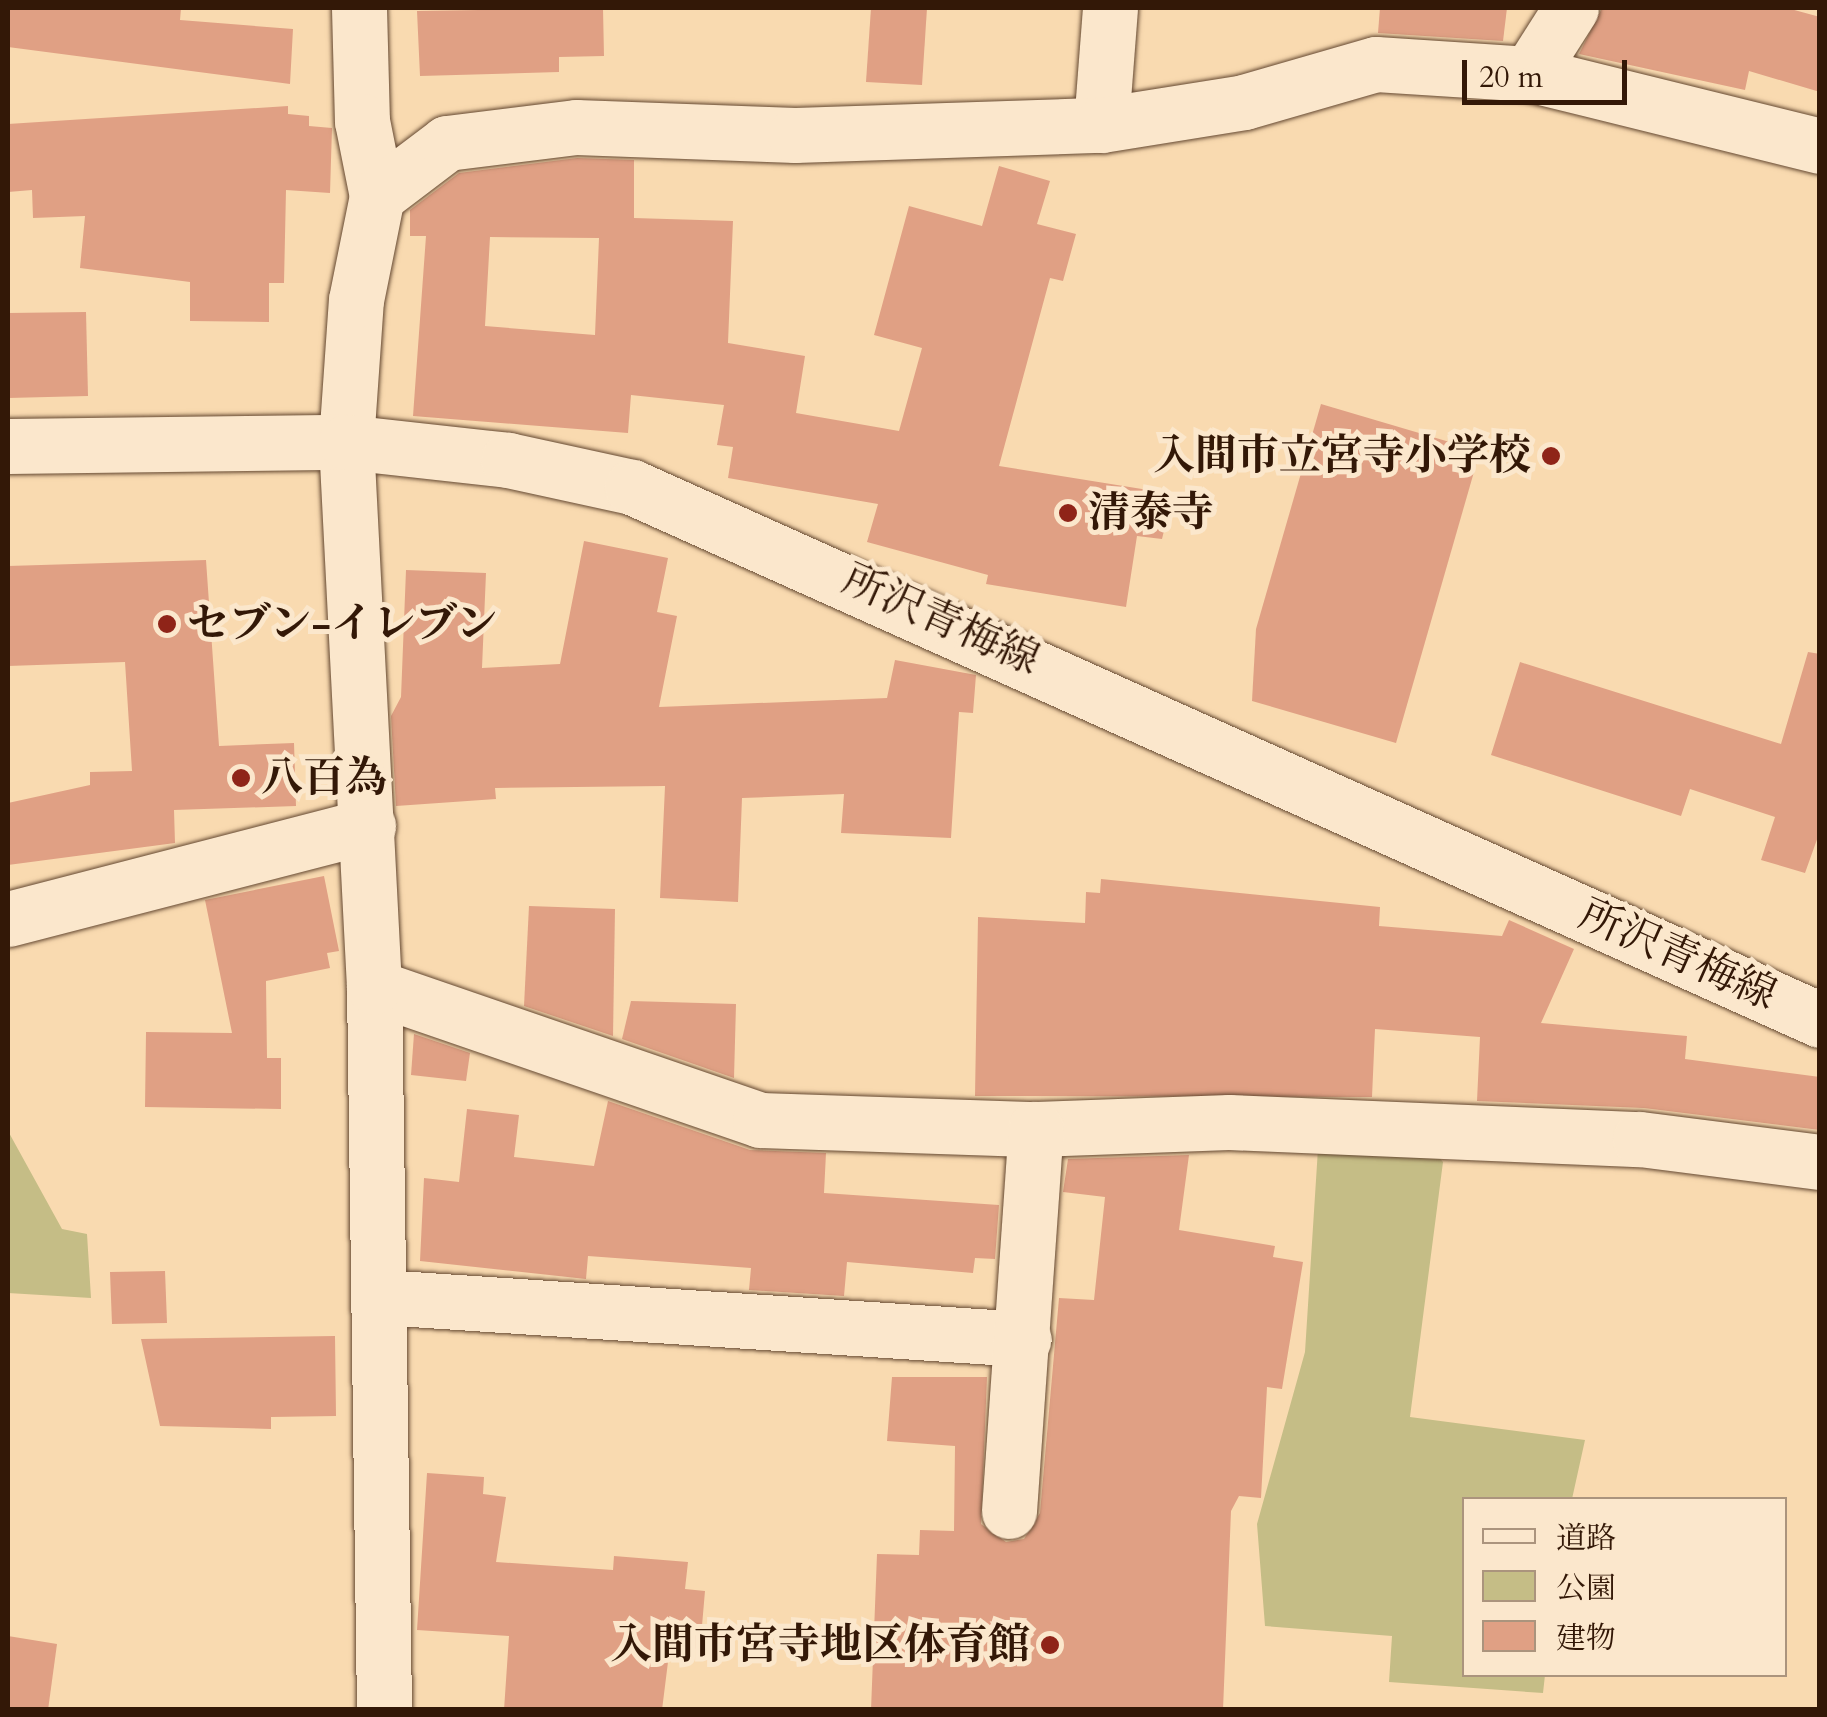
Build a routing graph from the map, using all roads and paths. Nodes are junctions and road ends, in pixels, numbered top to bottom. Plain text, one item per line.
1 (360, 8) edge
2 (1110, 8) edge
3 (1572, 8) edge
4 (1530, 74) junction
5 (1102, 125) junction
6 (1820, 146) edge
7 (377, 196) junction
8 (346, 442) junction
9 (8, 446) edge
10 (368, 826) junction
11 (8, 920) edge
12 (374, 987) junction
13 (1820, 1020) edge
14 (1036, 1129) junction
15 (1820, 1162) edge
16 (380, 1297) junction
17 (1024, 1339) junction
18 (1008, 1510) dead end
19 (384, 1710) edge

1 - 7 street
2 - 5 street
3 - 4 street
4 - 5 street
4 - 6 street
5 - 7 street
7 - 8 street
8 - 9 street, 所沢青梅線
8 - 10 street
8 - 13 street, 所沢青梅線
10 - 11 street
10 - 12 street
12 - 14 street
12 - 16 street
14 - 15 street
14 - 17 street
16 - 17 street
16 - 19 street
17 - 18 street

